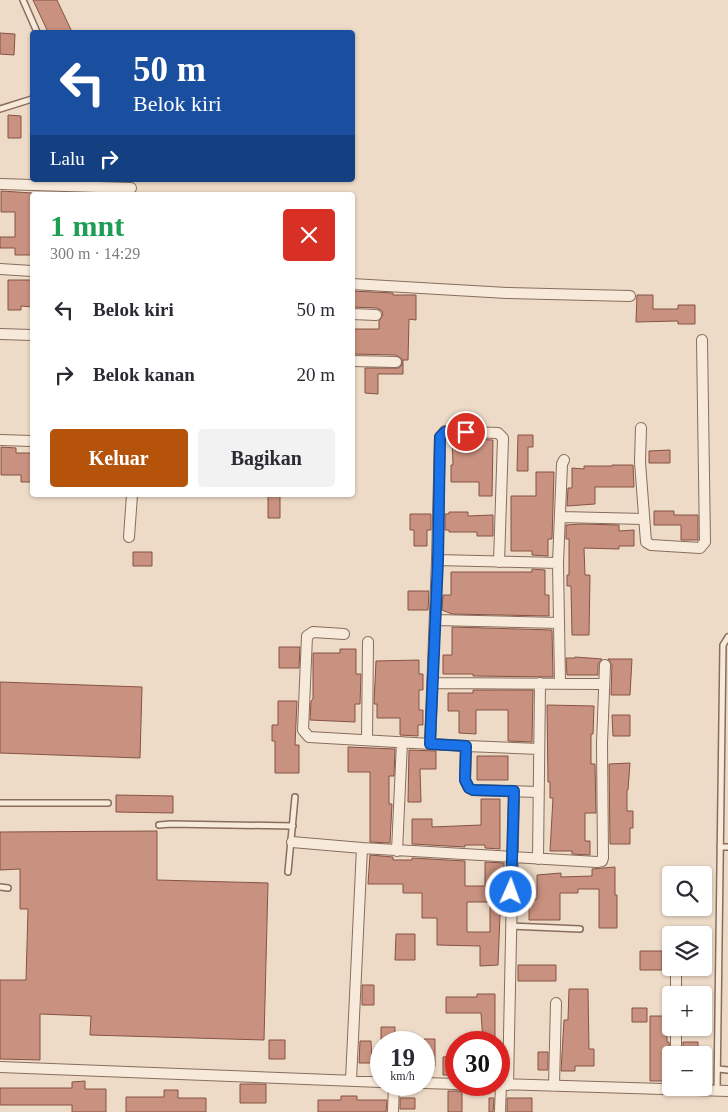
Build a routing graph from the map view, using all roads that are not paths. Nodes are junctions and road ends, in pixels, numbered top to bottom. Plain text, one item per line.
1 (23, 0) edge
2 (36, 30) edge
3 (30, 100) edge
4 (0, 109) edge
5 (0, 184) edge
6 (131, 188) dead end
7 (0, 269) edge
8 (30, 271) edge
9 (355, 284) edge
10 (630, 296) dead end
11 (355, 314) edge
12 (376, 315) dead end
13 (0, 334) edge
14 (30, 335) edge
15 (702, 340) dead end
16 (355, 361) edge
17 (396, 362) dead end
18 (641, 428) dead end
19 (0, 440) edge
20 (30, 440) edge
21 (564, 460) dead end
22 (132, 497) edge
23 (561, 517) junction
24 (644, 519) junction
25 (129, 537) dead end
26 (438, 560) junction
27 (500, 562) junction
28 (558, 563) junction
29 (435, 620) junction
30 (559, 624) junction
31 (344, 634) dead end
32 (728, 637) edge
33 (368, 642) dead end
34 (604, 665) dead end
35 (433, 683) junction
36 (540, 683) junction
37 (560, 683) junction
38 (603, 684) junction
39 (367, 740) junction
40 (402, 742) junction
41 (430, 744) junction
42 (466, 746) junction
43 (539, 749) junction
44 (514, 791) junction
45 (538, 792) junction
46 (295, 797) dead end
47 (0, 803) edge
48 (108, 803) dead end
49 (159, 825) dead end
50 (293, 826) junction
51 (292, 842) junction
52 (720, 847) junction
53 (728, 847) edge
54 (362, 848) junction
55 (397, 851) junction
56 (512, 857) junction
57 (538, 859) junction
58 (288, 872) dead end
59 (0, 887) edge
60 (8, 888) dead end
61 (510, 926) junction
62 (580, 929) dead end
63 (556, 1003) dead end
64 (505, 1031) edge
65 (0, 1068) edge
66 (718, 1069) junction
67 (728, 1070) edge
68 (352, 1080) junction
69 (370, 1081) edge
70 (510, 1084) edge
71 (554, 1086) junction
72 (662, 1088) edge
73 (712, 1090) edge
74 (717, 1090) junction
75 (728, 1091) edge
76 (394, 1096) edge
77 (502, 1096) edge
78 (393, 1112) edge
79 (500, 1112) edge

1 - 2 lane
3 - 4 lane
5 - 6 street
7 - 8 street
9 - 10 street
11 - 12 street
13 - 14 street
15 - 24 street
16 - 17 street
18 - 24 street
19 - 20 street
21 - 23 street
22 - 25 street
23 - 24 street
23 - 28 street
26 - 27 street
26 - 27 street
26 - 29 street
27 - 28 street
28 - 30 street
29 - 30 street
29 - 35 street
30 - 37 street
31 - 39 street
32 - 52 lane
33 - 39 street
34 - 38 street
35 - 36 street
35 - 41 street
36 - 37 street
36 - 43 street
37 - 38 street
38 - 57 street
39 - 40 street
40 - 41 street
40 - 55 street
41 - 42 street
42 - 43 street
42 - 44 street
43 - 45 street
44 - 45 street
44 - 56 street
45 - 57 street
46 - 50 lane
47 - 48 lane
49 - 50 lane
50 - 51 lane
51 - 54 street
51 - 58 lane
52 - 53 lane
52 - 66 lane
54 - 55 street
54 - 68 street
55 - 56 street
56 - 57 street
56 - 61 street
59 - 60 lane
61 - 62 lane
61 - 64 street
63 - 71 street
65 - 68 street
66 - 67 lane
66 - 74 lane
68 - 69 street
70 - 71 street
71 - 72 street
73 - 74 street
74 - 75 street
76 - 78 street
77 - 79 street

